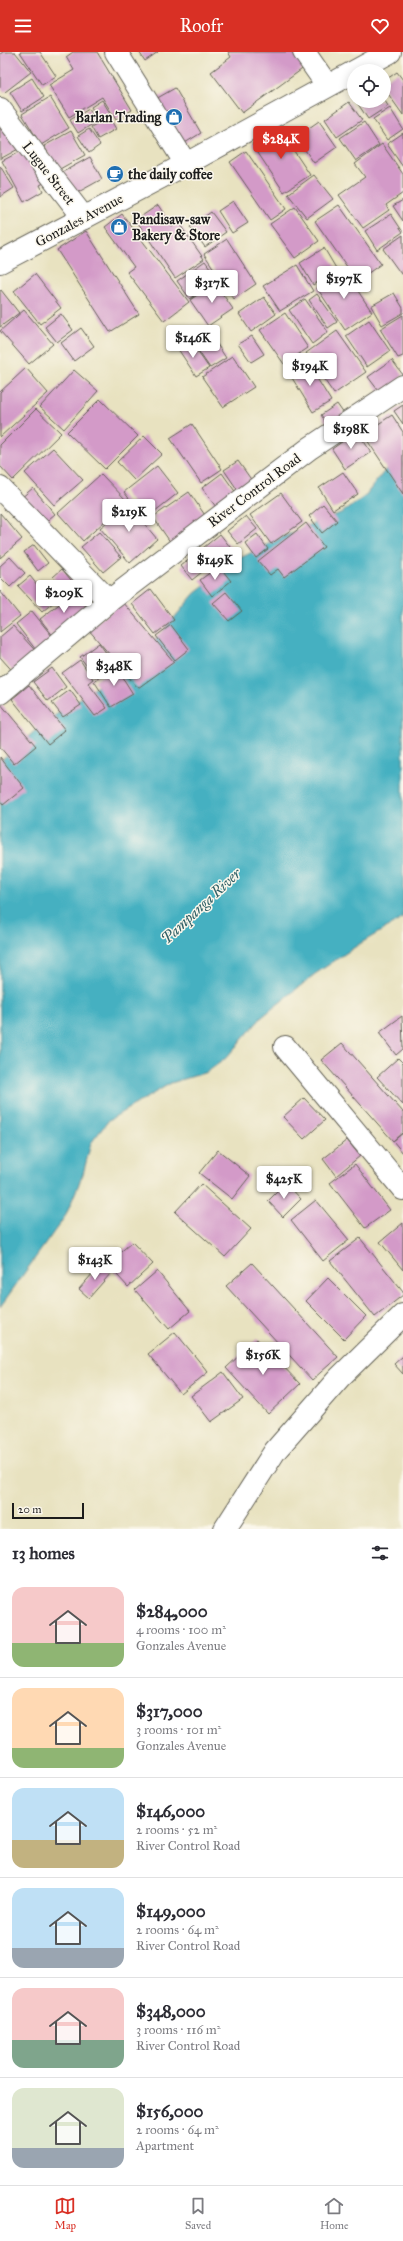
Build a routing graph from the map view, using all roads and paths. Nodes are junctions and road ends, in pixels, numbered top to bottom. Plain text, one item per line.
1 (116, 52) edge
2 (304, 52) edge
3 (390, 52) edge
4 (327, 85) junction
5 (0, 109) edge
6 (186, 164) junction
7 (84, 218) junction
8 (0, 262) edge
9 (403, 386) edge
10 (0, 488) edge
11 (109, 601) junction
12 (0, 693) edge
13 (285, 1047) dead end
14 (403, 1189) edge
15 (403, 1315) edge
16 (225, 1529) edge

1 - 6 street
2 - 4 street
3 - 4 street, Gonzales Avenue
4 - 6 street, Gonzales Avenue
5 - 7 street, Lugue Street
6 - 7 street, Gonzales Avenue
7 - 8 street, Gonzales Avenue
9 - 11 street, River Control Road
10 - 11 street
11 - 12 street, River Control Road
13 - 14 street
15 - 16 street

